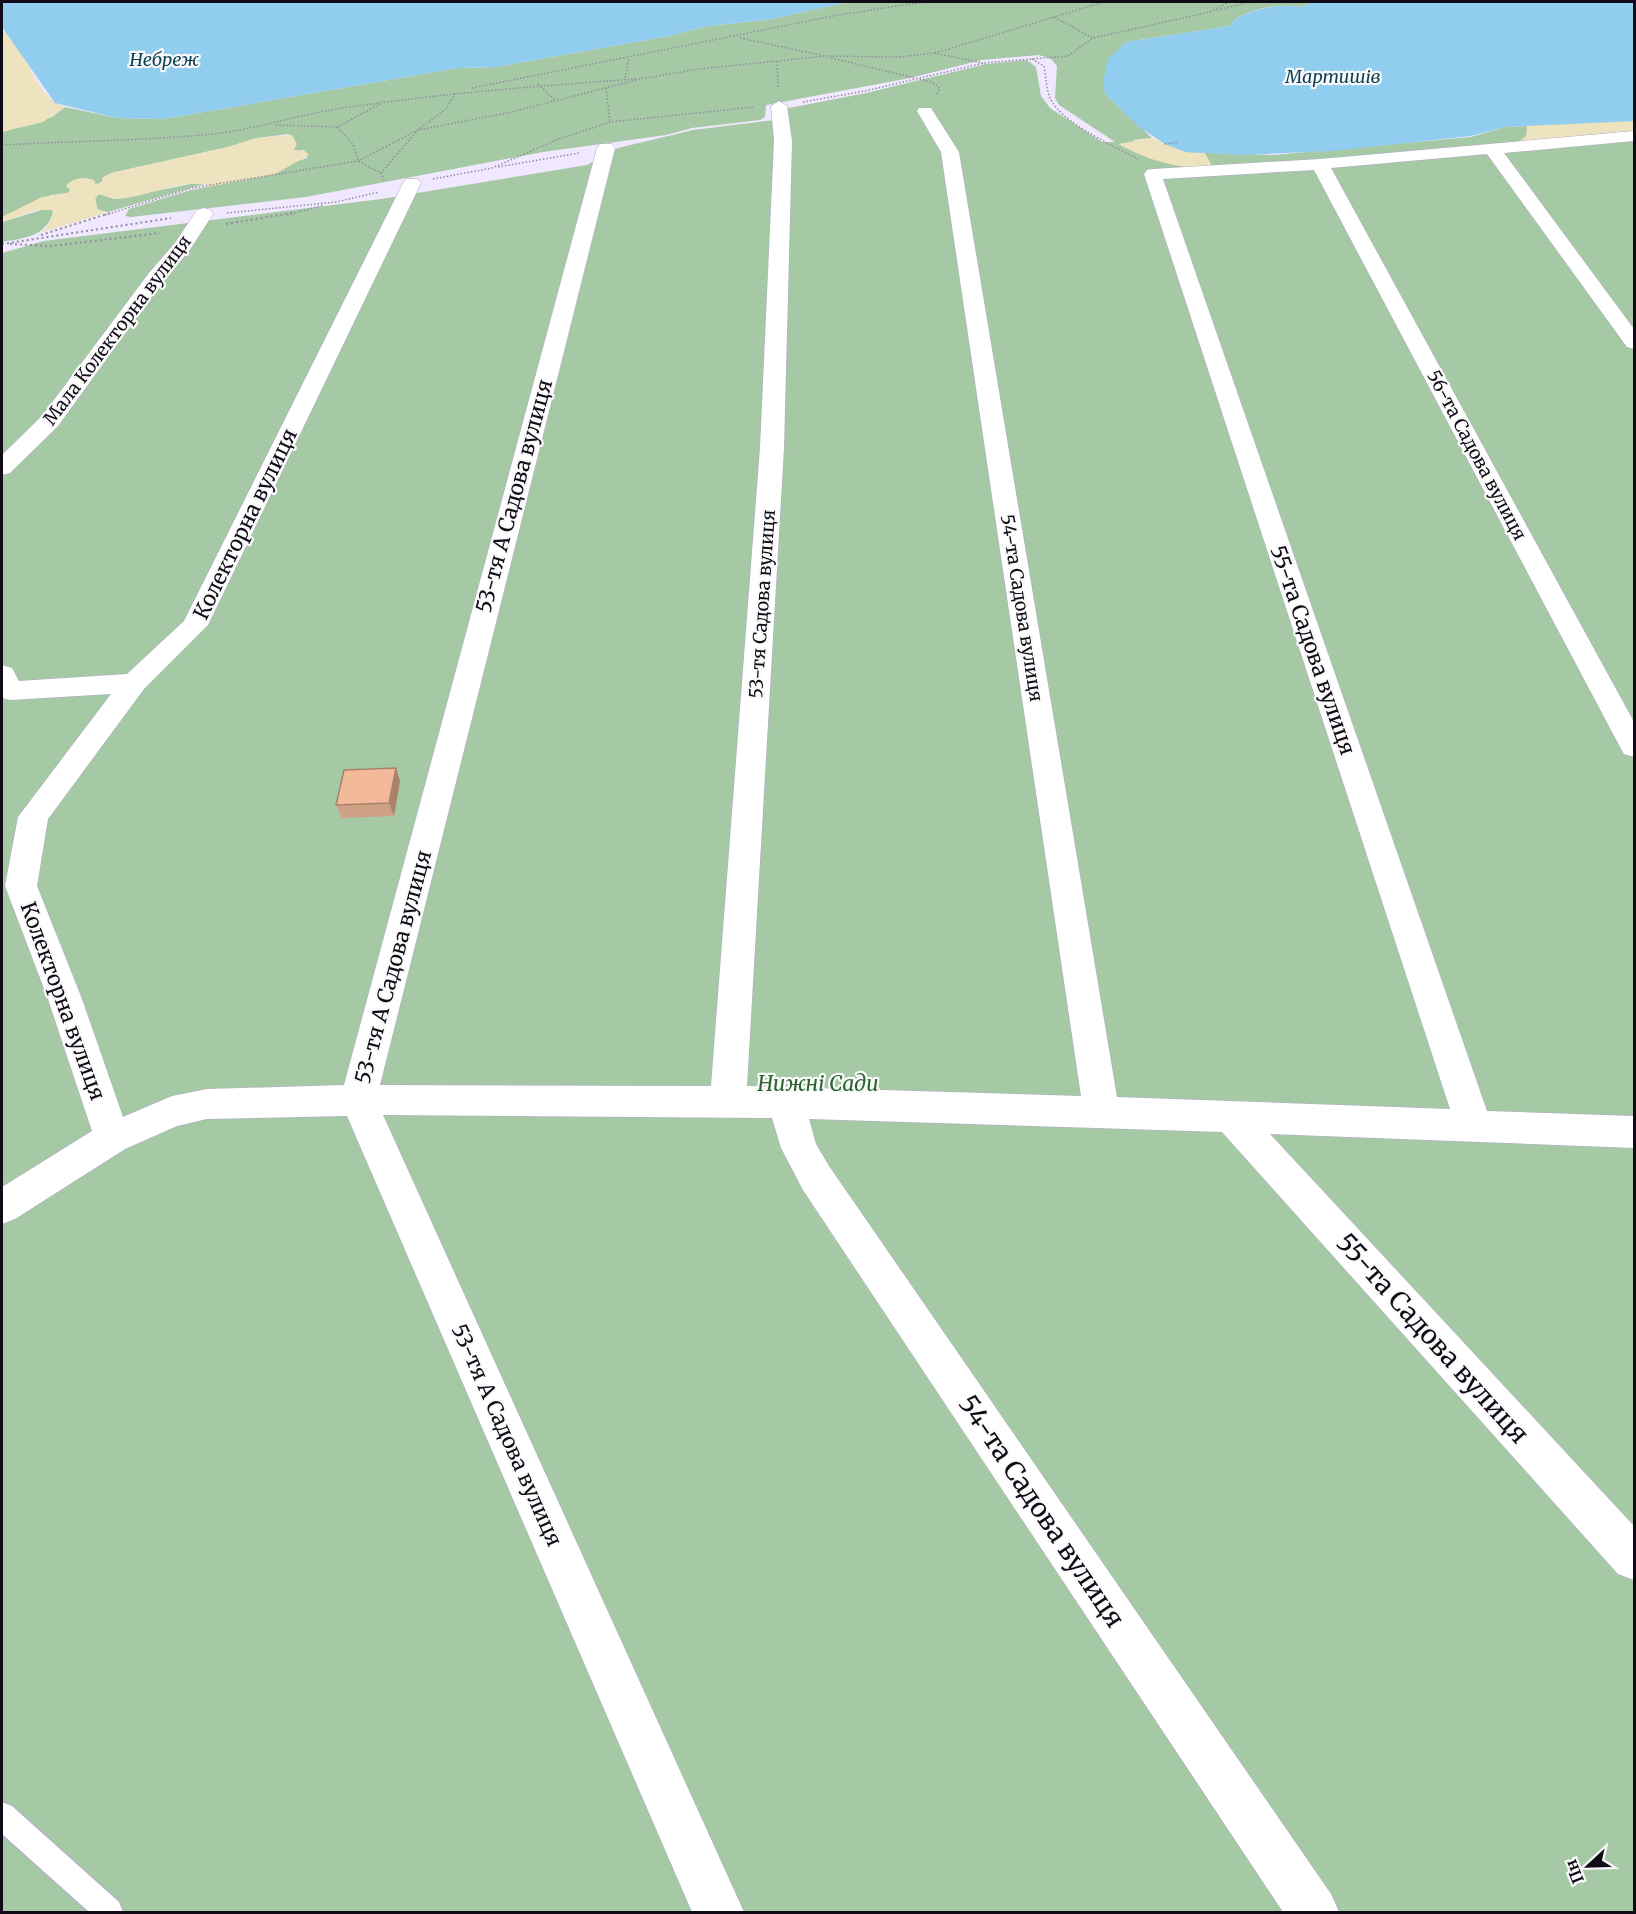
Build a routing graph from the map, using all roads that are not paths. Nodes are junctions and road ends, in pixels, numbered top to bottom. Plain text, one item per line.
1 (779, 106) road end
2 (925, 111) road end
3 (608, 135) road end
4 (1635, 136) edge
5 (1493, 150) junction
6 (1320, 164) junction
7 (412, 183) road end
8 (198, 223) road end
9 (1635, 344) edge
10 (2, 468) edge
11 (2, 674) edge
12 (134, 683) junction
13 (1635, 747) edge
14 (358, 1100) junction
15 (728, 1101) junction
16 (786, 1103) junction
17 (1101, 1112) junction
18 (1232, 1118) junction
19 (1474, 1126) junction
20 (1635, 1132) edge
21 (112, 1138) junction
22 (2, 1207) edge
23 (1635, 1558) edge
24 (2, 1816) edge
25 (109, 1912) edge
26 (718, 1912) edge
27 (1313, 1912) edge

1 - 15 street, 53-тя Садова вулиця
2 - 17 street, 54-та Садова вулиця
3 - 14 street, 53-тя А Садова вулиця
4 - 5 street
5 - 6 street
5 - 9 street
6 - 13 street, 56-та Садова вулиця
6 - 19 street, 55-та Садова вулиця
7 - 12 street, Колекторна вулиця
8 - 10 street, Мала Колекторна вулиця
11 - 12 street
12 - 21 street, Колекторна вулиця
14 - 15 street
14 - 21 street
14 - 26 street, 53-тя А Садова вулиця
15 - 16 street
16 - 17 street
16 - 27 street, 54-та Садова вулиця
17 - 18 street
18 - 19 street
18 - 23 street, 55-та Садова вулиця
19 - 20 street
21 - 22 street
24 - 25 lane

